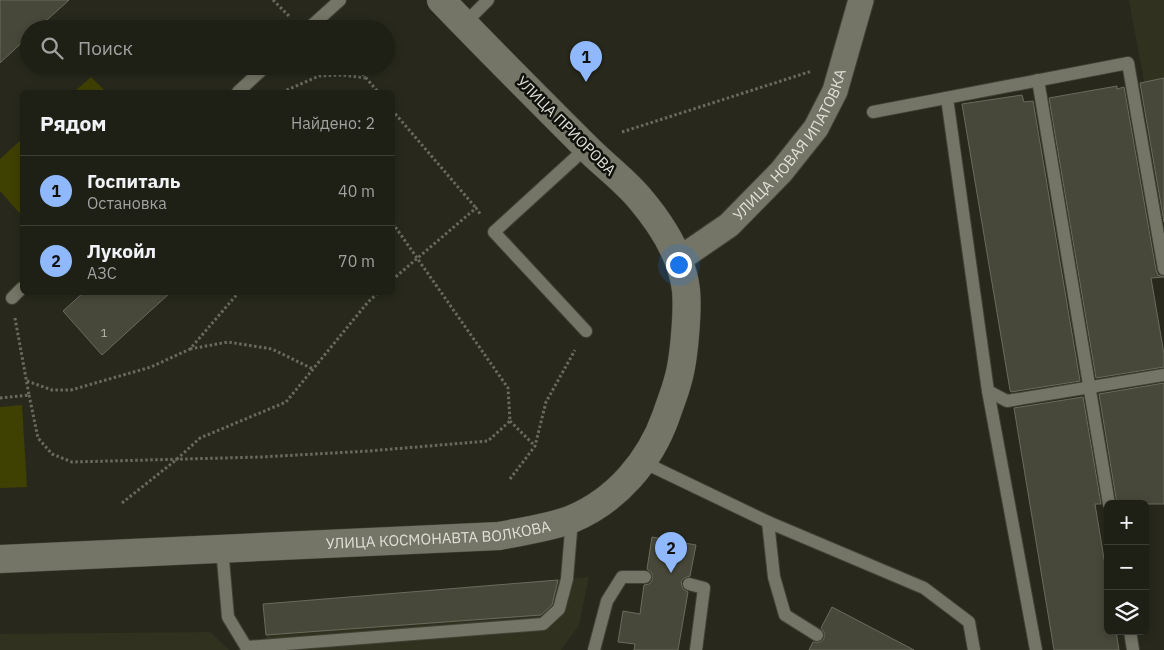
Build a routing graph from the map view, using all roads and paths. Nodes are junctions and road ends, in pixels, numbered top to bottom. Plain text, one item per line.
1 (273, 0) edge
2 (340, 0) edge
3 (441, 0) edge
4 (488, 0) edge
5 (861, 0) edge
6 (293, 20) edge
7 (318, 20) edge
8 (464, 24) junction
9 (845, 61) junction
10 (256, 75) edge
11 (342, 75) edge
12 (342, 75) edge
13 (364, 75) edge
14 (366, 78) junction
15 (1038, 80) junction
16 (240, 90) edge
17 (287, 90) edge
18 (376, 90) edge
19 (947, 98) junction
20 (395, 112) edge
21 (873, 112) dead end
22 (622, 132) dead end
23 (586, 148) junction
24 (476, 208) junction
25 (395, 226) edge
26 (494, 232) junction
27 (418, 258) junction
28 (678, 260) junction
29 (1164, 269) edge
30 (395, 277) edge
31 (20, 290) edge
32 (235, 295) edge
33 (376, 295) edge
34 (12, 298) joint
35 (586, 331) joint
36 (190, 349) junction
37 (313, 369) junction
38 (1164, 375) edge
39 (27, 381) junction
40 (1089, 388) junction
41 (988, 391) junction
42 (29, 395) junction
43 (0, 398) edge
44 (510, 421) junction
45 (535, 446) junction
46 (176, 460) junction
47 (643, 462) junction
48 (510, 479) dead end
49 (1108, 500) edge
50 (122, 503) dead end
51 (572, 519) junction
52 (768, 522) junction
53 (222, 548) junction
54 (0, 559) edge
55 (646, 577) dead end
56 (689, 584) dead end
57 (1131, 635) edge
58 (817, 636) dead end
59 (248, 649) edge
60 (594, 650) edge
61 (696, 650) edge
62 (974, 650) edge
63 (1036, 650) edge
64 (1133, 650) edge

1 - 6 path
2 - 7 lane
3 - 8 street, УЛИЦА ПРИОРОВА
4 - 8 lane
5 - 9 street, УЛИЦА НОВАЯ ИПАТОВКА
8 - 23 street, УЛИЦА ПРИОРОВА
9 - 22 path
9 - 28 street, УЛИЦА НОВАЯ ИПАТОВКА
10 - 16 lane
11 - 14 path
12 - 17 path
13 - 14 path
14 - 18 path
15 - 19 lane
15 - 29 lane
15 - 40 lane
19 - 21 lane
19 - 41 lane
20 - 24 path
23 - 26 lane
23 - 28 street, УЛИЦА ПРИОРОВА
24 - 26 path
24 - 27 path
25 - 27 path
26 - 35 lane
27 - 30 path
27 - 44 path
28 - 47 street, УЛИЦА КОСМОНАВТА ВОЛКОВА
31 - 34 lane
32 - 36 path
33 - 37 path
34 - 39 path
35 - 45 path
36 - 37 path
36 - 39 path
37 - 46 path
38 - 40 lane
39 - 42 path
40 - 41 lane
40 - 49 lane
41 - 63 lane
42 - 43 path
42 - 46 path
44 - 45 path
44 - 46 path
45 - 48 path
46 - 50 path
47 - 51 street, УЛИЦА КОСМОНАВТА ВОЛКОВА
47 - 52 lane
51 - 53 street, УЛИЦА КОСМОНАВТА ВОЛКОВА
51 - 59 lane
52 - 58 lane
52 - 62 lane
53 - 54 street, УЛИЦА КОСМОНАВТА ВОЛКОВА
53 - 59 lane
55 - 60 lane
56 - 61 lane
57 - 64 lane

